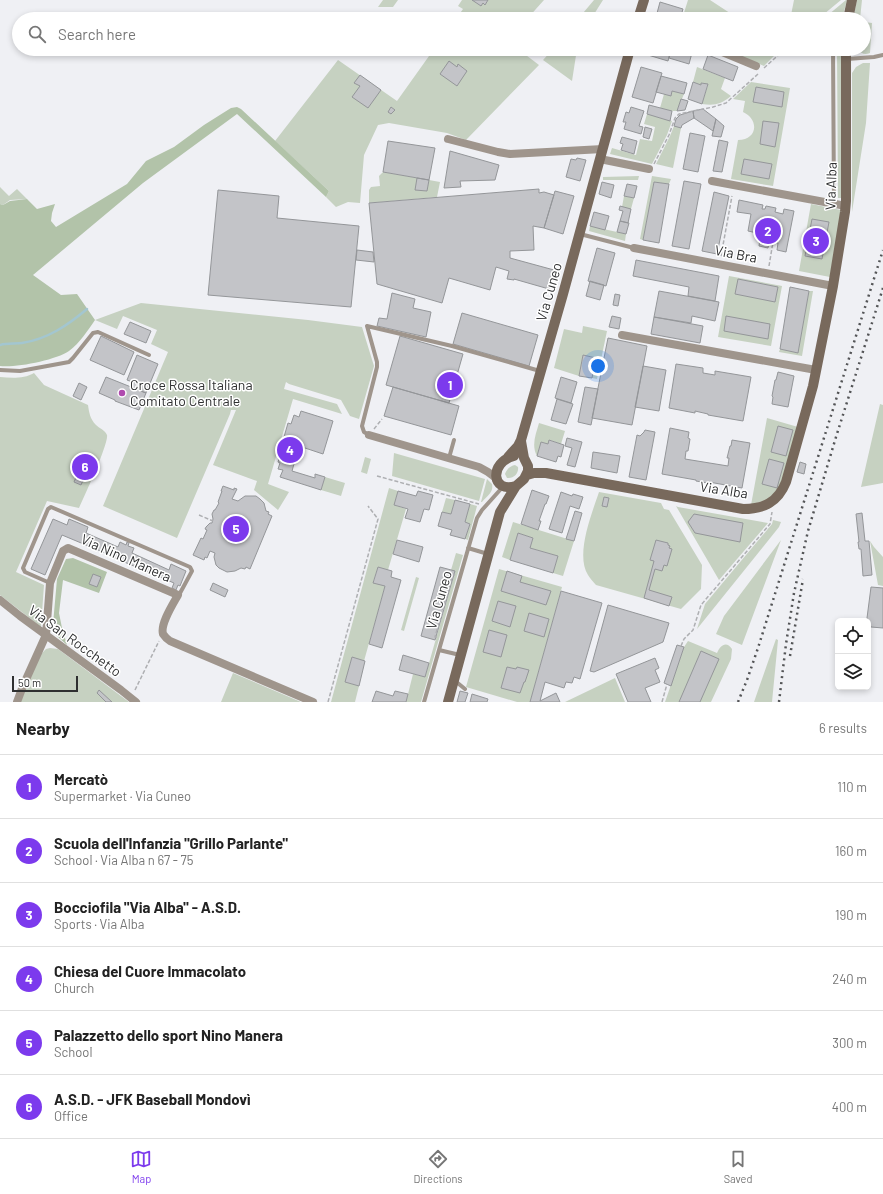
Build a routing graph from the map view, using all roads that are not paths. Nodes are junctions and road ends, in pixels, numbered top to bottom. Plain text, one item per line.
1 (644, 0) edge
2 (852, 0) edge
3 (641, 12) edge
4 (849, 12) edge
5 (883, 55) edge
6 (628, 56) edge
7 (730, 56) edge
8 (832, 56) edge
9 (846, 56) edge
10 (865, 56) edge
11 (759, 69) road end
12 (448, 139) dead end
13 (601, 154) junction
14 (648, 169) road end
15 (712, 181) dead end
16 (834, 204) junction
17 (846, 206) junction
18 (579, 234) junction
19 (634, 248) joint
20 (833, 286) junction
21 (622, 335) dead end
22 (149, 355) dead end
23 (0, 370) edge
24 (816, 370) junction
25 (541, 371) junction
26 (369, 435) joint
27 (454, 440) dead end
28 (521, 441) junction
29 (508, 457) junction
30 (449, 458) junction
31 (525, 460) junction
32 (499, 466) junction
33 (478, 467) junction
34 (546, 473) junction
35 (527, 475) junction
36 (499, 484) junction
37 (516, 486) junction
38 (500, 512) junction
39 (468, 548) junction
40 (489, 554) junction
41 (50, 583) junction
42 (178, 595) junction
43 (0, 600) edge
44 (46, 635) junction
45 (439, 650) junction
46 (460, 655) junction
47 (454, 680) junction
48 (465, 689) dead end
49 (17, 702) edge
50 (136, 702) edge
51 (313, 702) edge
52 (424, 702) edge
53 (448, 702) edge

1 - 3 main road
2 - 4 main road
5 - 10 lane
6 - 13 main road, Via Cuneo
7 - 11 street
8 - 16 lane
9 - 17 main road, Via Alba
12 - 13 street
13 - 14 street
13 - 18 main road, Via Cuneo
15 - 16 street
16 - 17 street
17 - 20 main road, Via Alba
18 - 19 lane
18 - 25 main road, Via Cuneo
19 - 20 street, Via Bra
20 - 24 main road, Via Alba
21 - 24 street
22 - 23 lane
24 - 34 main road, Via Alba
25 - 26 lane
25 - 28 main road, Via Cuneo
26 - 30 street
27 - 30 lane
28 - 29 main road, Via Cuneo
28 - 31 main road, Via Cuneo
29 - 31 main road
29 - 32 main road, Via Cuneo
30 - 33 street
31 - 34 main road, Via Alba
31 - 35 main road, Via Cuneo
32 - 33 street
32 - 36 main road, Via Cuneo
33 - 36 street
34 - 35 main road, Via Alba
35 - 37 main road, Via Cuneo
36 - 37 main road
36 - 38 main road, Via Cuneo
36 - 39 lane, Via Cuneo
37 - 38 main road, Via Cuneo
38 - 40 main road, Via Cuneo
39 - 40 lane
39 - 45 lane, Via Cuneo
40 - 46 main road, Via Cuneo
41 - 42 street, Via Nino Manera
41 - 42 lane
41 - 44 street, Via Nino Manera
42 - 51 street, Via Nino Manera
43 - 44 street, Via San Rocchetto
44 - 49 street, Via Nino Manera
44 - 50 street, Via San Rocchetto
45 - 46 lane
45 - 52 lane, Via Cuneo
46 - 47 main road, Via Cuneo
47 - 48 lane
47 - 53 main road, Via Cuneo

